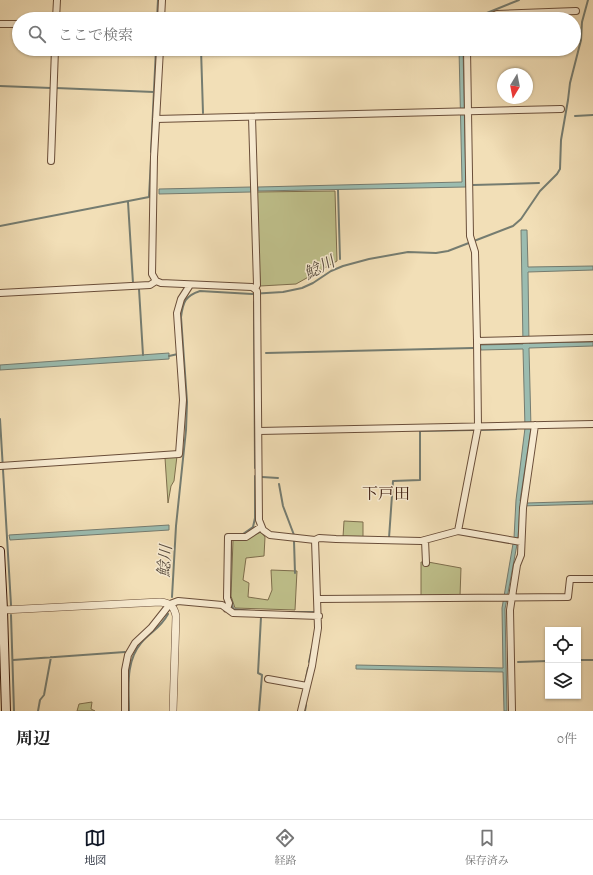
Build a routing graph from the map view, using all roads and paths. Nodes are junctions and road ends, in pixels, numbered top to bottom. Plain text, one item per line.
1 (57, 0) edge
2 (162, 0) edge
3 (576, 11) dead end
4 (56, 12) edge
5 (161, 12) edge
6 (550, 12) edge
7 (0, 24) edge
8 (12, 24) edge
9 (55, 56) edge
10 (160, 56) edge
11 (467, 56) edge
12 (561, 109) dead end
13 (469, 111) junction
14 (252, 117) junction
15 (156, 119) junction
16 (52, 161) dead end
17 (156, 281) junction
18 (190, 285) junction
19 (256, 290) junction
20 (0, 293) edge
21 (593, 338) edge
22 (477, 342) junction
23 (593, 424) edge
24 (534, 425) junction
25 (478, 427) junction
26 (259, 431) junction
27 (2, 466) edge
28 (261, 527) junction
29 (458, 530) junction
30 (315, 540) junction
31 (425, 540) junction
32 (521, 542) junction
33 (0, 551) edge
34 (426, 563) dead end
35 (593, 579) edge
36 (512, 598) junction
37 (318, 599) junction
38 (170, 604) junction
39 (227, 608) junction
40 (2, 610) edge
41 (319, 616) junction
42 (268, 679) dead end
43 (3, 686) edge
44 (307, 686) junction
45 (6, 711) edge
46 (125, 711) edge
47 (173, 711) edge
48 (301, 711) edge
49 (512, 711) edge

1 - 4 street
2 - 5 street
3 - 6 street
7 - 8 street
9 - 16 street
10 - 15 street
11 - 13 street
12 - 13 street
13 - 14 street
13 - 22 street
14 - 15 street
14 - 19 street
15 - 17 street
17 - 18 street
17 - 20 street
18 - 19 street
18 - 27 street
19 - 26 street
21 - 22 street
22 - 25 street
23 - 24 street
24 - 25 street
24 - 32 street
25 - 26 street
25 - 29 street
26 - 28 street
28 - 30 street
28 - 39 street
29 - 31 street
29 - 32 street
30 - 31 street
30 - 37 street
31 - 34 street
32 - 36 street
33 - 40 main road
35 - 36 street
36 - 37 street
36 - 49 street
37 - 41 street
38 - 39 street
38 - 40 street
38 - 46 street
38 - 47 street
39 - 41 street
40 - 43 main road
41 - 44 street
42 - 44 street
43 - 45 main road
44 - 48 street

